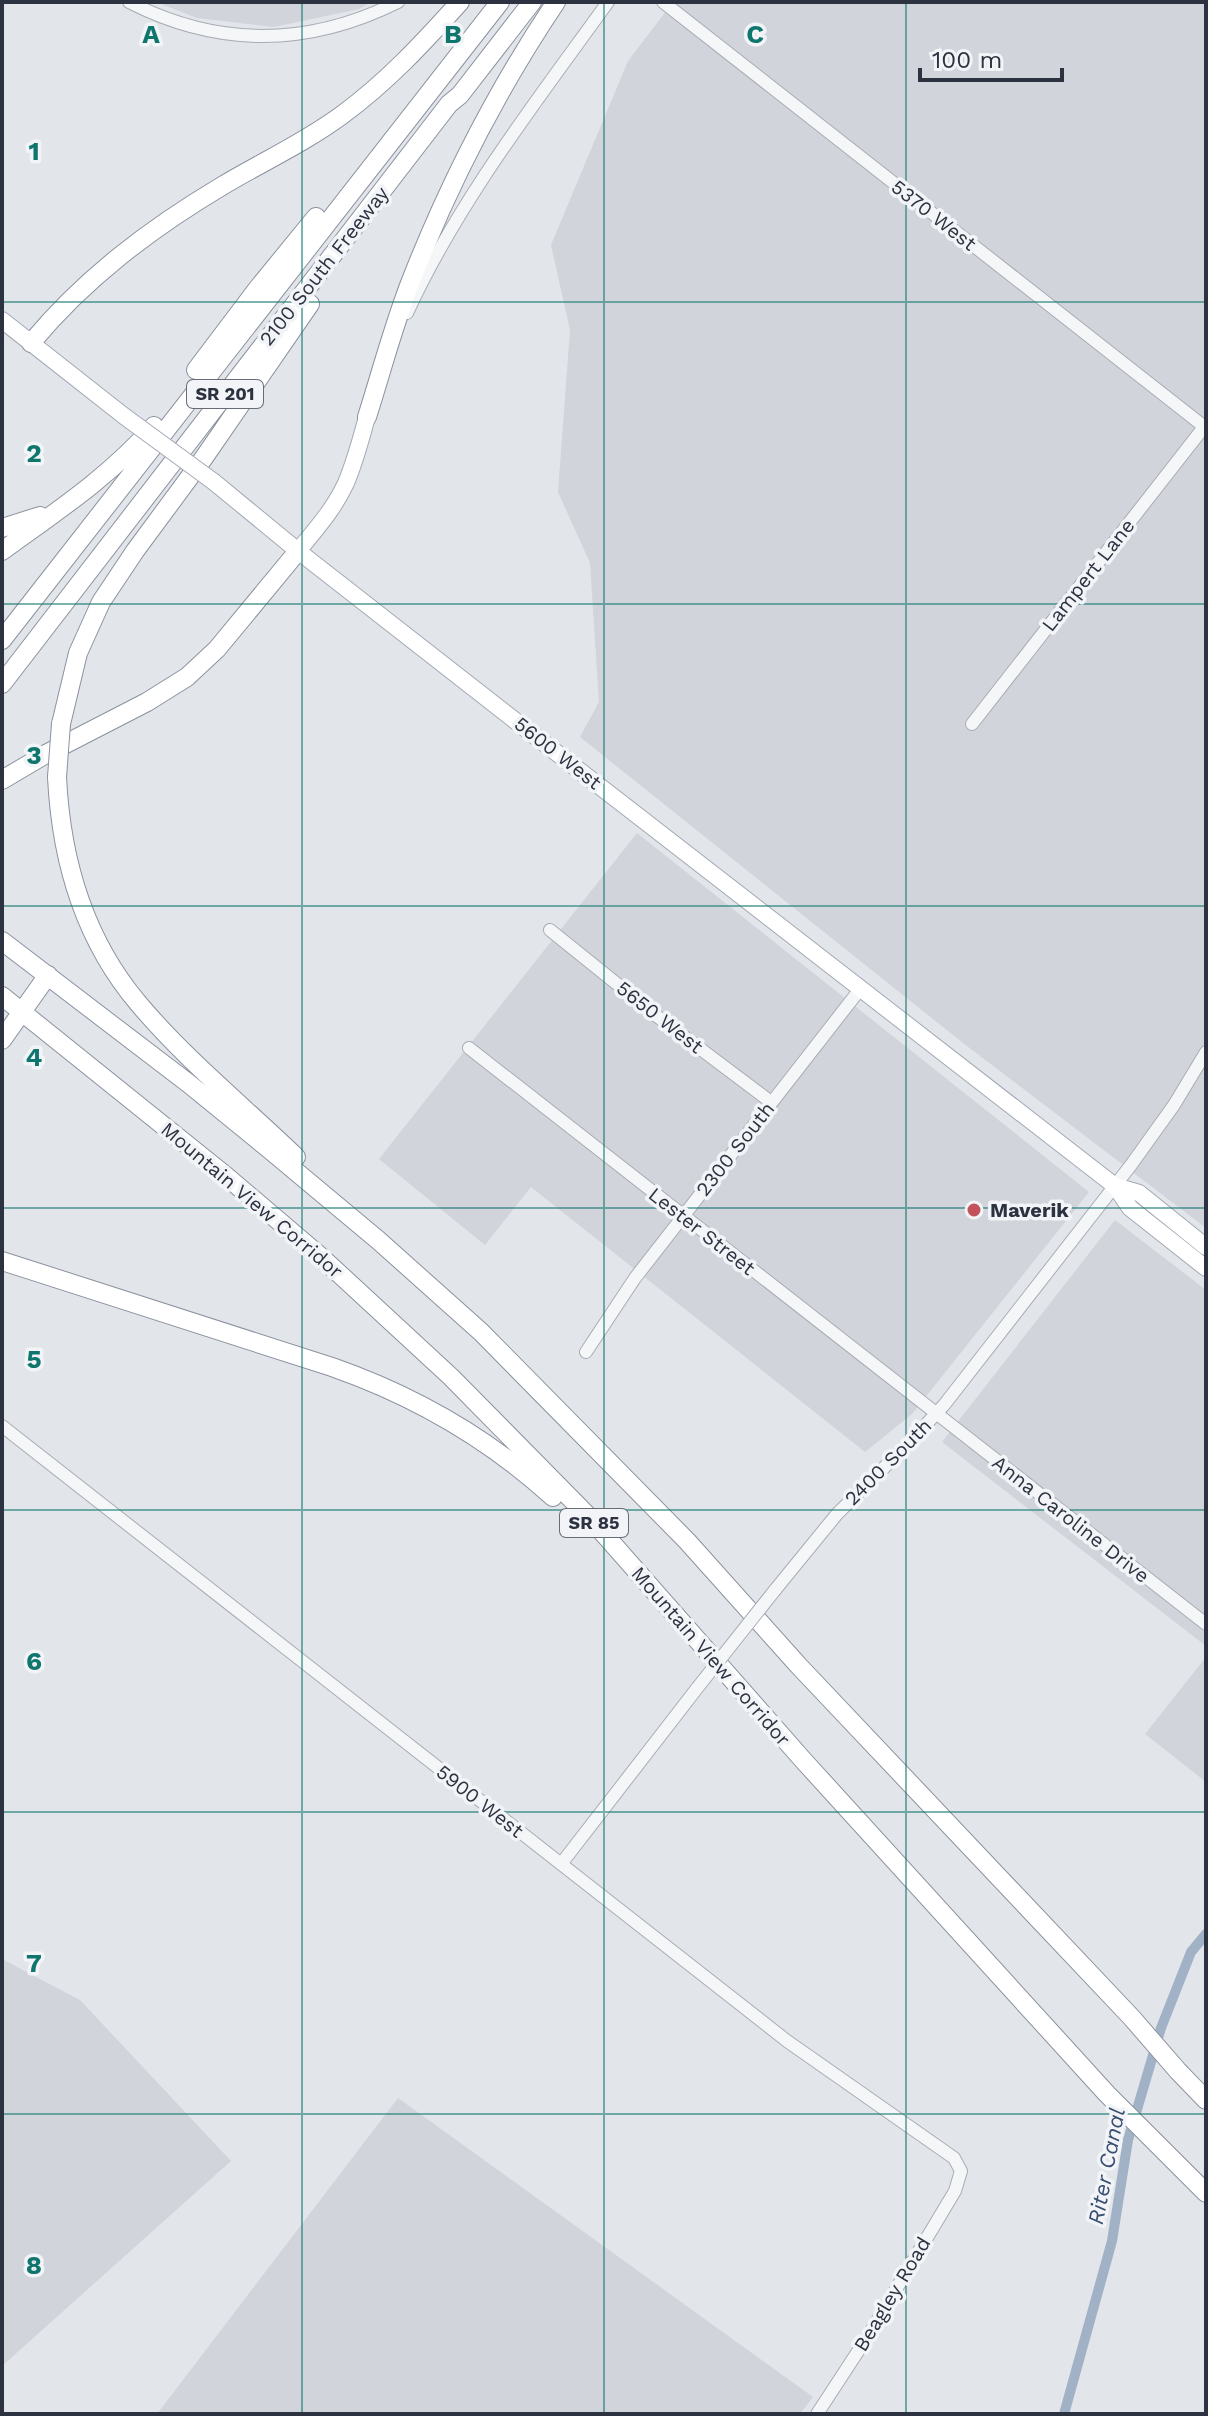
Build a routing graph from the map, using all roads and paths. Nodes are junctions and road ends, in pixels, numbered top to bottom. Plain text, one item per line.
1 (129, 2) edge
2 (398, 2) edge
3 (460, 2) edge
4 (500, 2) edge
5 (532, 2) edge
6 (556, 2) edge
7 (608, 2) edge
8 (663, 2) edge
9 (436, 86) junction
10 (460, 95) junction
11 (2, 320) edge
12 (31, 343) junction
13 (367, 417) junction
14 (1205, 427) edge
15 (68, 503) junction
16 (2, 528) edge
17 (2, 551) edge
18 (298, 551) junction
19 (2, 640) edge
20 (2, 684) edge
21 (972, 724) dead end
22 (2, 780) edge
23 (550, 930) dead end
24 (2, 941) edge
25 (48, 975) junction
26 (861, 988) junction
27 (2, 996) edge
28 (22, 1012) junction
29 (2, 1040) edge
30 (469, 1048) dead end
31 (1206, 1052) edge
32 (771, 1102) junction
33 (1115, 1186) junction
34 (682, 1215) junction
35 (1206, 1247) edge
36 (2, 1261) edge
37 (1206, 1268) edge
38 (481, 1332) junction
39 (586, 1352) dead end
40 (936, 1414) junction
41 (2, 1426) edge
42 (664, 1604) junction
43 (1206, 1624) edge
44 (561, 1864) junction
45 (1206, 2100) edge
46 (961, 2171) joint
47 (1206, 2193) edge
48 (817, 2414) edge

1 - 2 street
3 - 12 highway
4 - 9 highway, 2100 South Freeway / SR 201
5 - 10 highway, 2100 South Freeway / SR 201
6 - 13 highway
7 - 13 street
8 - 14 street, 5370 West
9 - 15 highway
9 - 19 highway, 2100 South Freeway / SR 201
10 - 20 highway, 2100 South Freeway / SR 201
10 - 38 highway, bridge
11 - 12 main road, 5600 West
12 - 18 main road, 5600 West, bridge
13 - 18 main road
14 - 21 street, Lampert Lane
15 - 16 highway
15 - 17 highway
18 - 22 highway
18 - 26 main road, 5600 West
23 - 32 street, 5650 West
24 - 25 highway, SR 85
25 - 28 highway
25 - 38 highway, SR 85
26 - 32 street, 2300 South
26 - 33 main road, 5600 West
27 - 28 highway, Mountain View Corridor / SR 85
28 - 29 highway
28 - 42 highway, Mountain View Corridor / SR 85
30 - 34 street, Lester Street
31 - 33 street, 2400 South
32 - 34 street, 2300 South
33 - 35 main road, 5600 West
33 - 37 main road, 5600 West
33 - 40 street, 2400 South
34 - 39 street, 2300 South
34 - 40 street, Lester Street
36 - 42 highway
38 - 45 highway, SR 85
40 - 43 street, Anna Caroline Drive
40 - 44 street, 2400 South, bridge
41 - 44 street, 5900 West
42 - 47 highway, Mountain View Corridor / SR 85
44 - 46 street, 5900 West
46 - 48 street, Beagley Road

